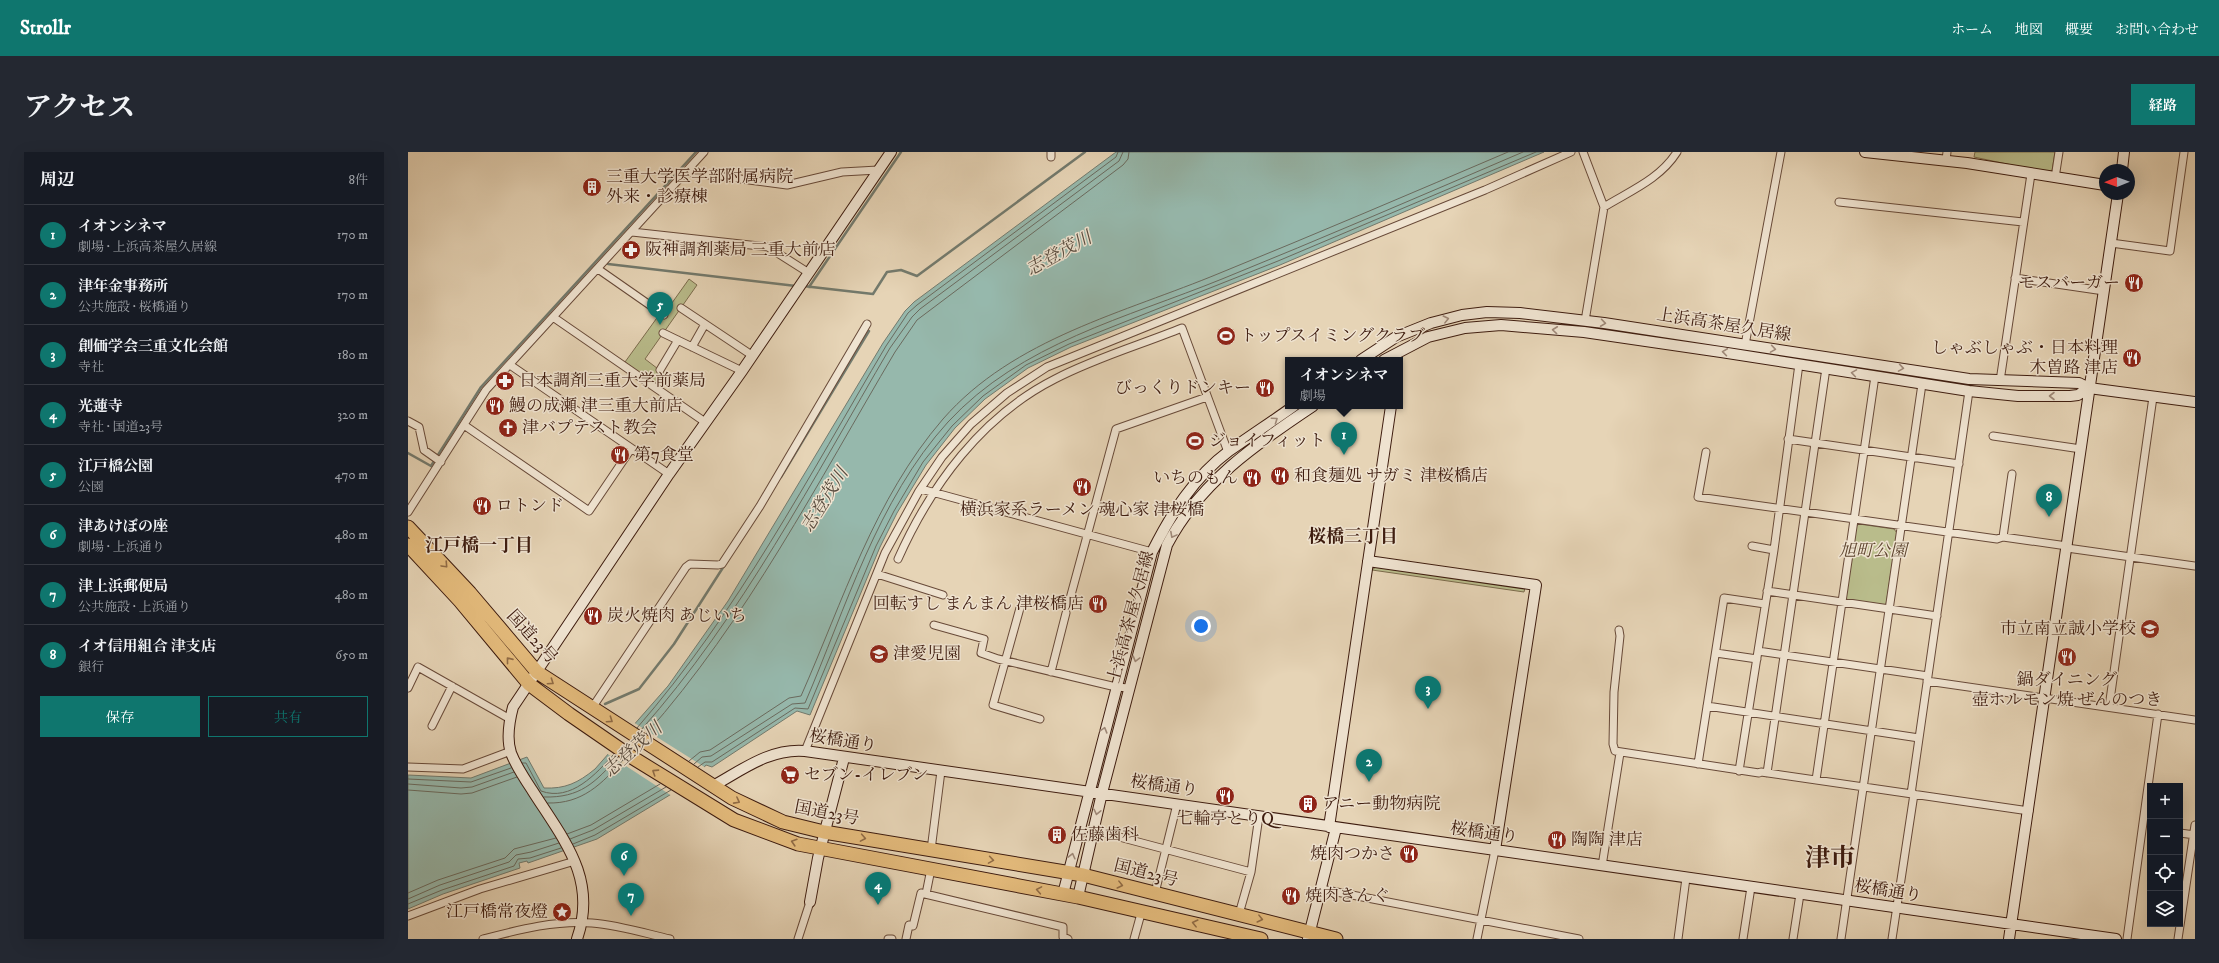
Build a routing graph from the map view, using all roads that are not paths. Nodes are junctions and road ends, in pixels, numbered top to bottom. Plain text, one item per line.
1 (704, 152) edge
2 (891, 152) edge
3 (1571, 152) edge
4 (1583, 152) edge
5 (1677, 152) edge
6 (1781, 152) edge
7 (1865, 152) edge
8 (2059, 152) edge
9 (2124, 152) edge
10 (2184, 152) edge
11 (1900, 154) edge
12 (1947, 156) edge
13 (2123, 164) edge
14 (878, 170) junction
15 (686, 172) junction
16 (2031, 174) junction
17 (2055, 178) junction
18 (2099, 184) edge
19 (2117, 200) edge
20 (1839, 202) dead end
21 (1604, 207) junction
22 (2023, 222) junction
23 (632, 232) junction
24 (2111, 243) junction
25 (598, 269) junction
26 (809, 273) junction
27 (2015, 278) junction
28 (2104, 291) junction
29 (681, 308) dead end
30 (664, 315) dead end
31 (553, 317) junction
32 (1585, 321) junction
33 (706, 324) junction
34 (867, 324) dead end
35 (1584, 332) junction
36 (663, 333) dead end
37 (678, 340) junction
38 (1746, 345) junction
39 (692, 347) junction
40 (752, 356) junction
41 (1366, 357) edge
42 (1392, 357) edge
43 (1799, 364) junction
44 (510, 365) junction
45 (1826, 368) junction
46 (660, 370) dead end
47 (742, 371) junction
48 (1875, 376) junction
49 (2000, 381) junction
50 (1922, 384) junction
51 (2089, 388) junction
52 (1969, 391) junction
53 (1207, 397) junction
54 (2153, 397) junction
55 (2195, 402) edge
56 (1290, 409) edge
57 (1309, 409) edge
58 (1391, 409) edge
59 (408, 421) edge
60 (705, 422) junction
61 (464, 425) junction
62 (1993, 436) dead end
63 (1788, 439) junction
64 (1816, 443) junction
65 (631, 449) junction
66 (2081, 449) junction
67 (1863, 450) junction
68 (1228, 452) junction
69 (1706, 452) dead end
70 (1911, 457) junction
71 (441, 462) junction
72 (1959, 464) junction
73 (669, 474) junction
74 (2012, 474) dead end
75 (921, 489) junction
76 (934, 492) junction
77 (1780, 508) junction
78 (408, 512) edge
79 (1806, 512) junction
80 (1854, 519) junction
81 (1901, 525) junction
82 (408, 528) edge
83 (1949, 532) junction
84 (1088, 535) junction
85 (2003, 537) junction
86 (408, 545) edge
87 (1752, 546) dead end
88 (2067, 547) junction
89 (1774, 550) junction
90 (1152, 552) junction
91 (2130, 557) junction
92 (898, 559) dead end
93 (1368, 561) junction
94 (2195, 566) edge
95 (877, 574) junction
96 (1767, 591) junction
97 (1794, 594) junction
98 (943, 595) dead end
99 (1842, 601) junction
100 (1765, 604) junction
101 (1020, 608) dead end
102 (1889, 609) junction
103 (1937, 616) junction
104 (934, 625) dead end
105 (1619, 630) dead end
106 (1716, 652) junction
107 (1757, 655) junction
108 (1784, 655) junction
109 (1005, 661) junction
110 (1832, 662) junction
111 (1880, 669) junction
112 (536, 672) junction
113 (1051, 672) junction
114 (1928, 679) junction
115 (529, 684) junction
116 (452, 686) junction
117 (1116, 687) junction
118 (408, 688) edge
119 (1129, 688) junction
120 (2046, 697) junction
121 (1707, 706) junction
122 (2108, 707) junction
123 (592, 708) junction
124 (1748, 712) junction
125 (2158, 714) junction
126 (1775, 716) junction
127 (510, 719) junction
128 (1040, 719) dead end
129 (2195, 720) edge
130 (1824, 724) junction
131 (432, 726) dead end
132 (1871, 731) junction
133 (1919, 738) junction
134 (511, 751) junction
135 (805, 751) junction
136 (1620, 753) junction
137 (844, 758) junction
138 (1698, 764) junction
139 (408, 767) edge
140 (1739, 770) junction
141 (941, 771) junction
142 (1767, 773) junction
143 (1816, 780) junction
144 (708, 784) junction
145 (1863, 788) junction
146 (1088, 792) junction
147 (1102, 793) junction
148 (1913, 794) junction
149 (1178, 804) junction
150 (2029, 811) junction
151 (1259, 816) junction
152 (2195, 825) edge
153 (1332, 827) junction
154 (2146, 828) edge
155 (1093, 830) junction
156 (824, 832) junction
157 (2183, 833) edge
158 (2194, 835) edge
159 (820, 847) junction
160 (1167, 849) junction
161 (931, 850) junction
162 (1495, 850) junction
163 (575, 862) junction
164 (1602, 866) junction
165 (931, 869) junction
166 (1251, 872) junction
167 (1068, 873) junction
168 (1082, 876) junction
169 (1686, 878) junction
170 (1751, 887) junction
171 (1321, 889) junction
172 (926, 894) junction
173 (1063, 894) junction
174 (1155, 894) junction
175 (1800, 894) junction
176 (1078, 897) junction
177 (1847, 901) junction
178 (810, 902) joint
179 (1896, 908) junction
180 (1142, 910) junction
181 (1239, 914) junction
182 (408, 916) edge
183 (1482, 920) junction
184 (581, 922) junction
185 (2011, 923) junction
186 (1309, 936) edge
187 (483, 939) edge
188 (577, 939) edge
189 (670, 939) edge
190 (798, 939) edge
191 (888, 939) edge
192 (892, 939) edge
193 (906, 939) edge
194 (1068, 939) edge
195 (1134, 939) edge
196 (1260, 939) edge
197 (1336, 939) edge
198 (1478, 939) edge
199 (1580, 939) edge
200 (1678, 939) edge
201 (1743, 939) edge
202 (1793, 939) edge
203 (1841, 939) edge
204 (1892, 939) edge
205 (2009, 939) edge
206 (2116, 939) edge
207 (2127, 939) edge
208 (2178, 939) edge

1 - 15 street
2 - 14 street
3 - 75 street
4 - 21 street
5 - 21 street
6 - 38 street
7 - 11 street
8 - 17 street
9 - 13 street
10 - 24 street
11 - 12 street
12 - 16 street
14 - 15 street
14 - 26 street
15 - 23 street
16 - 17 street
16 - 22 street
17 - 18 street
19 - 24 street
20 - 22 street
21 - 32 street
22 - 27 street
23 - 25 street
23 - 26 street
24 - 28 street
25 - 30 street
25 - 31 street
26 - 40 street
27 - 28 street
27 - 49 street
28 - 51 street
29 - 33 street
31 - 44 street
31 - 60 street
32 - 35 street
32 -> 38 street, 上浜高茶屋久居線
41 -> 32 street, 上浜高茶屋久居線
33 - 39 street
33 - 40 street
34 - 123 street
35 -> 42 street, 上浜高茶屋久居線
43 -> 35 street, 上浜高茶屋久居線
36 - 37 street
37 - 39 street
37 - 46 street
38 -> 49 street, 上浜高茶屋久居線
39 - 47 street
40 - 47 street
43 - 45 street, 上浜高茶屋久居線
43 - 63 street
44 - 61 street
44 - 65 street
48 -> 45 street, 上浜高茶屋久居線
45 - 64 street
47 - 60 street
48 - 50 street, 上浜高茶屋久居線
48 - 67 street
49 - 51 street, 上浜高茶屋久居線
50 - 52 street, 上浜高茶屋久居線
50 - 70 street
51 -> 52 street, 上浜高茶屋久居線
51 - 54 street, 上浜高茶屋久居線
51 - 66 street
52 - 72 street
53 - 68 street
53 - 76 street
53 - 84 street
54 - 55 street, 上浜高茶屋久居線
54 - 91 street
68 -> 56 street, 上浜高茶屋久居線
57 -> 119 street, 上浜高茶屋久居線
58 - 93 street
59 - 71 street
60 - 73 street
61 - 65 street
61 - 71 street
62 - 66 street
63 - 64 street
63 - 77 street
64 - 67 street
64 - 79 street
65 - 73 street
66 - 88 street
67 - 70 street
67 - 80 street
68 - 90 street, 上浜高茶屋久居線
69 - 77 street
70 - 72 street
70 - 81 street
71 - 78 street
72 - 83 street
73 - 112 street
74 - 85 street
75 - 76 street
75 - 95 street
76 - 84 street
76 - 92 street
77 - 79 street
77 - 89 street
79 - 80 street
79 - 97 street
80 - 81 street
80 - 99 street
81 - 83 street
81 - 102 street
82 -> 112 highway, 国道23号
83 - 85 street
83 - 103 street
84 - 90 street
84 - 113 street
85 - 88 street
115 -> 86 highway, 国道23号
87 - 89 street
88 - 91 street
88 - 120 street
89 - 96 street
90 - 117 street, 上浜高茶屋久居線
91 - 94 street
91 - 122 street
93 - 153 street
93 - 162 street
95 - 98 street
95 - 135 street
96 - 97 street
96 - 100 street
97 - 99 street
97 - 108 street
99 - 102 street
99 - 110 street
100 - 106 street
100 - 107 street
101 - 109 street
102 - 103 street
102 - 111 street
103 - 114 street
104 - 109 street
105 - 136 street
106 - 107 street
106 - 121 street
107 - 108 street
107 - 124 street
108 - 110 street
108 - 126 street
109 - 113 street
109 - 128 street
110 - 111 street
110 - 130 street
111 - 114 street
111 - 132 street
112 - 115 street
112 -> 123 highway, 国道23号
113 - 117 street
114 - 120 street
114 - 133 street
115 - 127 street
159 -> 115 highway, 国道23号
116 - 118 street
116 - 127 street
116 - 131 street
117 - 119 street
146 -> 117 street, 上浜高茶屋久居線
119 - 147 street, 上浜高茶屋久居線
120 - 122 street
120 - 150 street
121 - 124 street
121 - 138 street
122 - 125 street
123 -> 144 highway, 国道23号
124 - 126 street
124 - 140 street
125 - 129 street
125 - 154 street
126 - 130 street
126 - 142 street
127 - 134 street
130 - 132 street
130 - 143 street
132 - 133 street
132 - 145 street
133 - 148 street
134 - 139 street
134 - 163 street
135 - 137 street, 桜橋通り
135 - 144 street, 桜橋通り
136 - 138 street
136 - 164 street
137 - 141 street, 桜橋通り
137 - 156 street
138 - 140 street
140 - 142 street
141 - 146 street, 桜橋通り
141 - 161 street
142 - 143 street
143 - 145 street
144 -> 156 highway, 国道23号
145 - 148 street
145 - 177 street
146 - 147 street, 桜橋通り
167 -> 146 street, 上浜高茶屋久居線
147 - 149 street, 桜橋通り
147 -> 155 street, 上浜高茶屋久居線
148 - 150 street
148 - 179 street
149 - 151 street, 桜橋通り
149 - 160 street
150 - 185 street
151 - 153 street, 桜橋通り
151 - 166 street
152 - 158 street
153 - 162 street, 桜橋通り
153 - 171 street
154 - 207 street
155 - 160 street
155 - 168 street, 上浜高茶屋久居線
156 - 159 street
156 -> 161 highway, 国道23号
157 - 158 street
158 - 208 street
159 - 165 highway, 国道23号
159 - 178 street
160 - 166 street
160 - 174 street
161 -> 167 highway, 国道23号
162 - 164 street, 桜橋通り
162 - 183 street
163 - 182 street
163 - 184 street
164 - 169 street, 桜橋通り
165 - 172 street
173 -> 165 highway, 国道23号
166 - 181 street
167 - 168 highway, 国道23号
167 - 173 street, 上浜高茶屋久居線
168 -> 174 highway, 国道23号
168 - 176 street, 上浜高茶屋久居線
169 - 170 street, 桜橋通り
169 - 200 street
170 - 175 street, 桜橋通り
170 - 201 street
171 - 183 street
171 - 186 street
172 - 193 street
172 - 194 street
173 - 176 highway, 国道23号
174 - 181 highway, 国道23号
175 - 177 street, 桜橋通り
175 - 202 street
176 - 180 highway, 国道23号
177 - 179 street, 桜橋通り
177 - 203 street
178 - 190 street
179 - 185 street, 桜橋通り
179 - 204 street
180 - 195 street
196 -> 180 highway, 国道23号
181 -> 186 highway, 国道23号
183 - 198 street
183 - 199 street
184 - 187 street
184 - 188 street
184 - 189 street
185 - 205 street
185 - 206 street, 桜橋通り
186 - 197 highway, 国道23号
191 - 192 street

